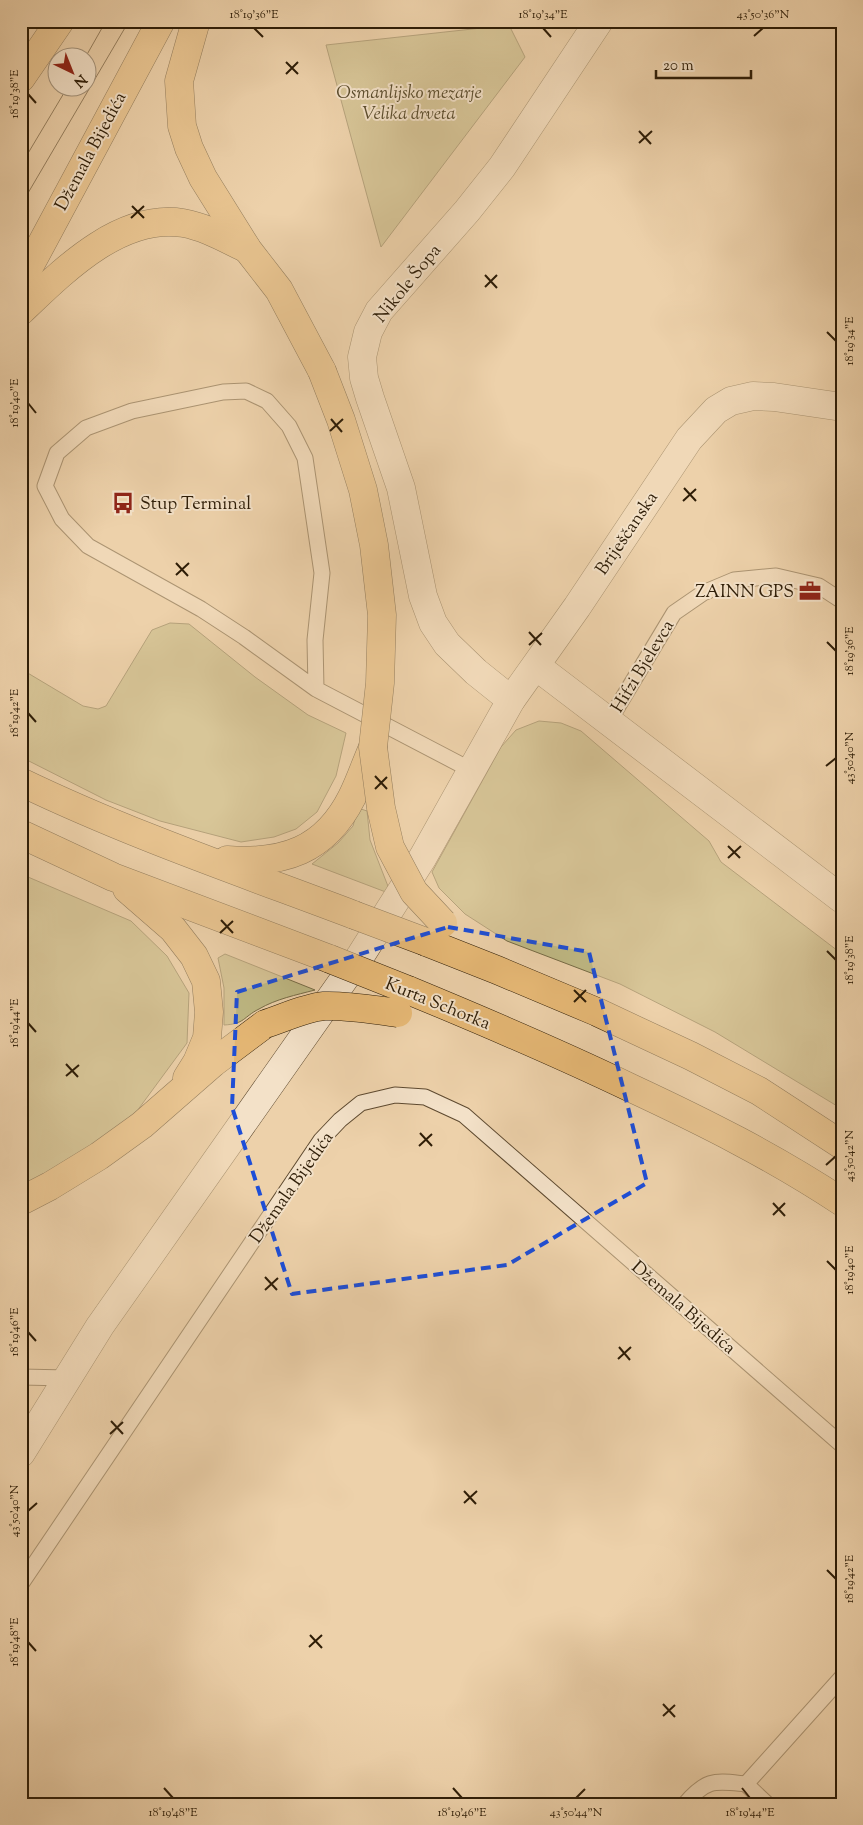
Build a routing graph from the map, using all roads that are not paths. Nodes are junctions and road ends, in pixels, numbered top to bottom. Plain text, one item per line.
1 (60, 21) edge
2 (161, 21) edge
3 (196, 21) edge
4 (599, 21) edge
5 (21, 78) edge
6 (248, 250) junction
7 (21, 282) edge
8 (21, 311) edge
9 (842, 407) edge
10 (842, 601) edge
11 (536, 666) junction
12 (316, 689) junction
13 (511, 700) junction
14 (609, 721) junction
15 (372, 747) junction
16 (471, 770) junction
17 (21, 782) edge
18 (28, 838) edge
19 (203, 858) junction
20 (113, 877) junction
21 (842, 899) edge
22 (434, 933) junction
23 (403, 1002) junction
24 (179, 1092) junction
25 (842, 1145) edge
26 (21, 1201) edge
27 (842, 1202) edge
28 (21, 1377) edge
29 (68, 1378) junction
30 (842, 1445) edge
31 (21, 1453) edge
32 (21, 1584) edge
33 (842, 1677) edge
34 (746, 1784) junction
35 (685, 1804) edge
36 (767, 1804) edge

1 - 5 main road
2 - 7 main road, Džemala Bijedića
3 - 6 main road
4 - 13 street, Nikole Šopa
6 - 8 main road
6 - 15 main road, bridge
9 - 11 street, Briješčanska
10 - 14 lane, Hifzi Bjelevca
11 - 13 street, Briješčanska
11 - 14 street, Hifzi Bjelevca
12 - 12 lane
12 - 16 lane
13 - 16 street, Briješčanska
14 - 21 street, Hifzi Bjelevca
15 - 19 main road
15 - 22 main road, bridge
16 - 29 street
17 - 19 main road
18 - 20 main road, Kurta Schorka
19 - 22 main road, bridge
20 - 23 main road, Kurta Schorka, bridge
20 - 24 main road
22 - 25 main road
23 - 24 main road, bridge
23 - 27 main road, Kurta Schorka
24 - 26 main road
28 - 29 lane
29 - 31 street
30 - 32 lane, Džemala Bijedića
33 - 34 lane
34 - 35 lane
34 - 36 lane

